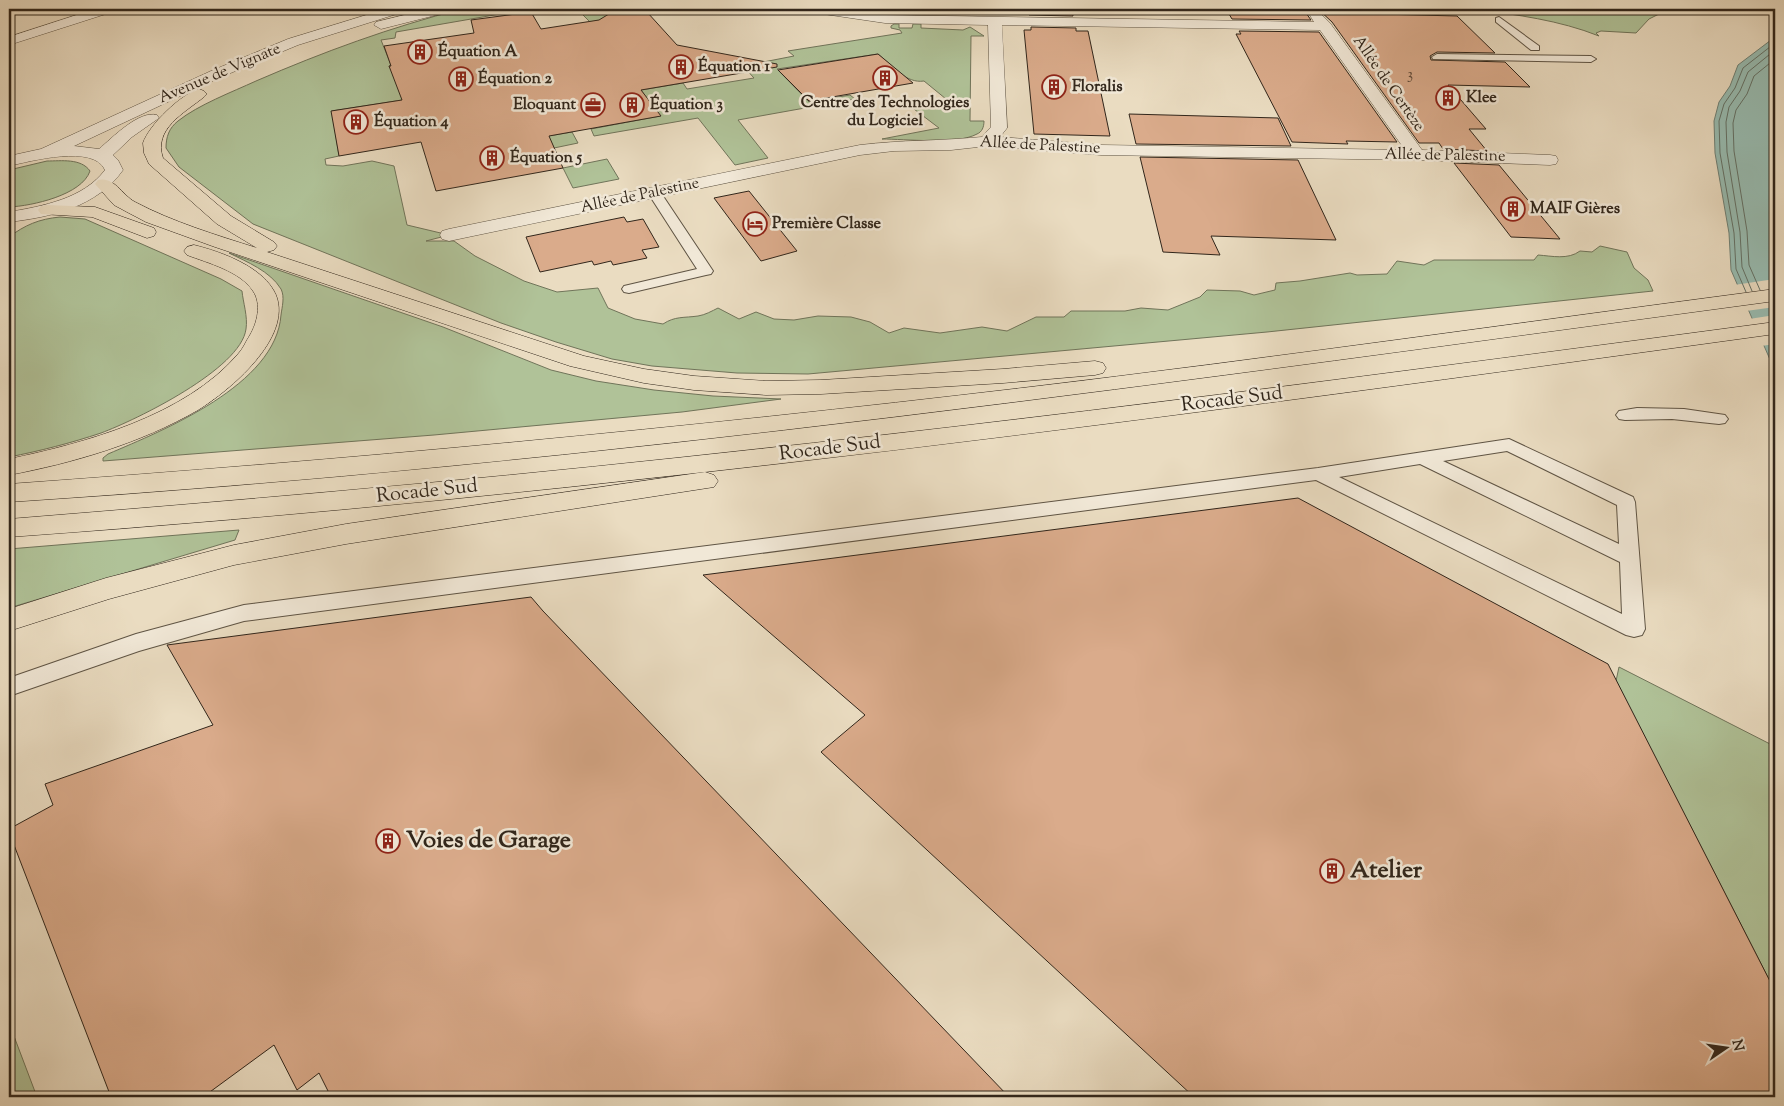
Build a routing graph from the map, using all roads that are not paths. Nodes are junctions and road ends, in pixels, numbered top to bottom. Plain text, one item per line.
1 (107, 9) edge
2 (398, 9) edge
3 (443, 9) edge
4 (817, 9) edge
5 (1154, 9) edge
6 (1312, 9) edge
7 (1499, 20) dead end
8 (995, 22) junction
9 (1158, 23) junction
10 (1325, 26) junction
11 (9, 40) edge
12 (1535, 48) dead end
13 (1437, 57) dead end
14 (1591, 59) dead end
15 (199, 94) junction
16 (987, 141) junction
17 (46, 153) junction
18 (103, 155) junction
19 (1417, 155) junction
20 (9, 160) edge
21 (1550, 160) dead end
22 (104, 184) junction
23 (654, 193) junction
24 (48, 210) junction
25 (9, 218) edge
26 (449, 235) dead end
27 (314, 273) junction
28 (629, 289) dead end
29 (1775, 296) edge
30 (1775, 328) edge
31 (1233, 368) junction
32 (1625, 415) dead end
33 (1719, 419) dead end
34 (1047, 424) junction
35 (1422, 458) junction
36 (9, 467) edge
37 (1318, 474) junction
38 (9, 494) edge
39 (9, 528) edge
40 (1630, 558) junction
41 (9, 620) edge
42 (9, 687) edge

1 - 11 street
2 - 17 street, Avenue de Vignate
3 - 15 street, Avenue de Vignate
4 - 8 street
5 - 9 street
6 - 10 street, Allée de Certèze
7 - 12 lane
8 - 9 street
8 - 16 street
9 - 10 street
10 - 19 street, Allée de Certèze
13 - 14 lane
15 - 18 street, Avenue de Vignate
15 - 27 highway
16 - 19 street, Allée de Palestine
16 - 23 street, Allée de Palestine
17 - 18 street
17 - 20 street
18 - 22 street
19 - 21 street, Allée de Palestine
22 - 24 street
22 - 27 highway
23 - 26 street, Allée de Palestine
23 - 28 lane
24 - 25 street
24 - 36 highway
27 - 31 highway
29 - 31 highway, Rocade Sud
30 - 34 highway, Rocade Sud
31 - 38 highway, Rocade Sud
32 - 33 lane
34 - 39 highway, Rocade Sud
34 - 41 highway
35 - 37 lane
35 - 40 lane
35 - 40 lane
37 - 40 lane
37 - 42 lane

